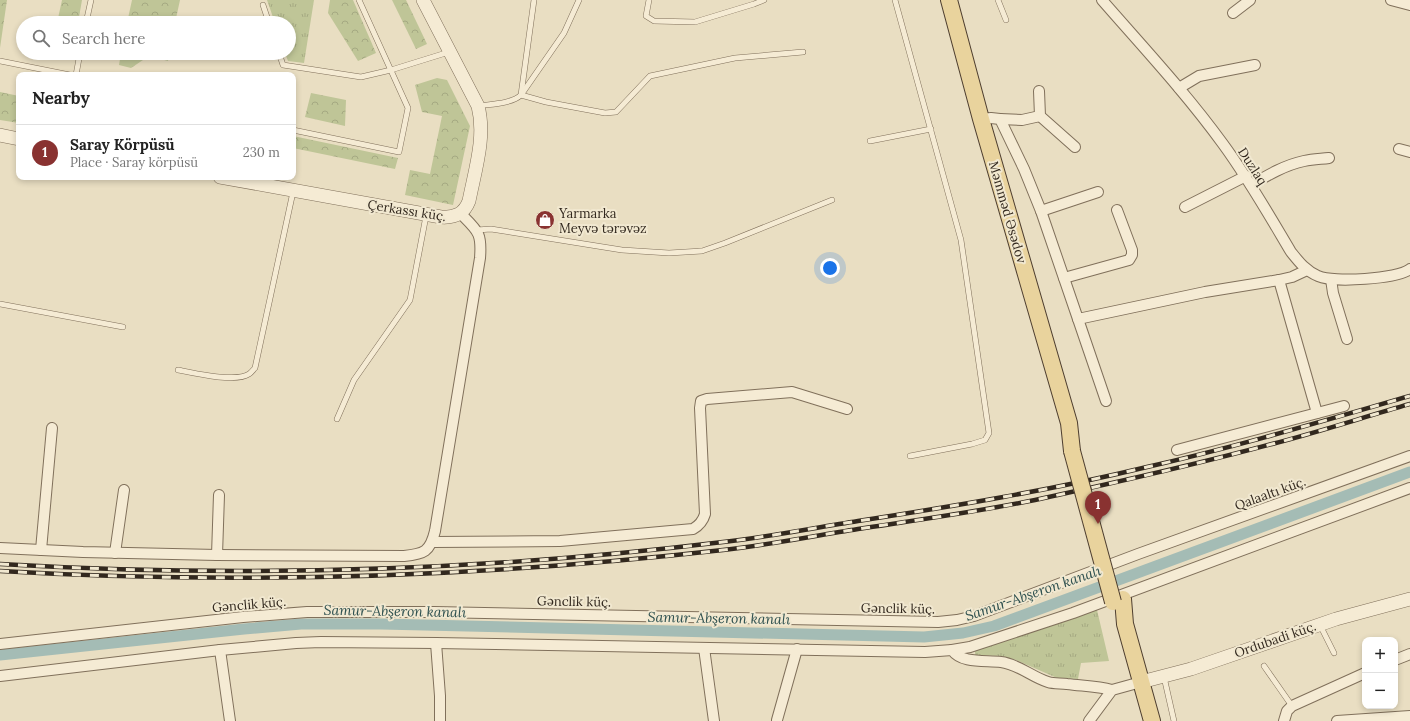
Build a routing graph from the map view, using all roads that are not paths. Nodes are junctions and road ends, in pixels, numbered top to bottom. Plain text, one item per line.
1 (91, 0) edge
2 (359, 0) edge
3 (423, 0) edge
4 (534, 0) edge
5 (579, 0) edge
6 (649, 0) edge
7 (764, 0) edge
8 (895, 0) edge
9 (949, 0) edge
10 (998, 0) edge
11 (1102, 0) edge
12 (1250, 0) edge
13 (1391, 0) edge
14 (263, 5) dead end
15 (1410, 5) edge
16 (1233, 13) dead end
17 (88, 16) edge
18 (267, 16) edge
19 (1006, 20) dead end
20 (449, 52) junction
21 (804, 52) dead end
22 (79, 60) edge
23 (281, 60) edge
24 (0, 61) edge
25 (1255, 65) dead end
26 (390, 70) junction
27 (55, 72) edge
28 (77, 72) edge
29 (1179, 88) junction
30 (1039, 91) dead end
31 (521, 95) junction
32 (478, 106) junction
33 (1040, 116) junction
34 (1000, 119) junction
35 (981, 120) junction
36 (930, 129) junction
37 (296, 131) edge
38 (0, 135) edge
39 (16, 138) edge
40 (870, 141) dead end
41 (1076, 147) dead end
42 (1399, 149) dead end
43 (1410, 152) edge
44 (1329, 158) dead end
45 (237, 180) edge
46 (1248, 181) junction
47 (293, 190) junction
48 (1098, 192) dead end
49 (832, 200) dead end
50 (1185, 207) dead end
51 (1117, 210) dead end
52 (1041, 211) junction
53 (460, 214) junction
54 (427, 215) junction
55 (477, 230) junction
56 (1410, 268) edge
57 (1307, 270) junction
58 (1064, 278) junction
59 (1331, 279) junction
60 (1279, 280) junction
61 (0, 304) edge
62 (1078, 319) junction
63 (122, 327) dead end
64 (1347, 339) dead end
65 (178, 370) dead end
66 (1106, 401) dead end
67 (1344, 406) dead end
68 (847, 409) dead end
69 (1317, 413) junction
70 (337, 419) dead end
71 (52, 428) dead end
72 (1177, 450) dead end
73 (910, 456) dead end
74 (1410, 456) edge
75 (1410, 488) edge
76 (124, 490) dead end
77 (219, 495) dead end
78 (433, 542) junction
79 (0, 548) edge
80 (41, 550) junction
81 (115, 553) junction
82 (1138, 554) joint
83 (217, 555) junction
84 (1410, 599) edge
85 (1320, 624) junction
86 (436, 643) junction
87 (0, 644) edge
88 (704, 648) junction
89 (797, 649) junction
90 (220, 650) junction
91 (952, 650) junction
92 (1334, 653) dead end
93 (1410, 654) edge
94 (1398, 659) edge
95 (1264, 666) dead end
96 (1362, 674) edge
97 (0, 676) edge
98 (1164, 677) junction
99 (1141, 682) junction
100 (1112, 690) junction
101 (1292, 706) junction
102 (1410, 716) edge
103 (1384, 719) edge
104 (777, 720) dead end
105 (230, 721) edge
106 (440, 721) edge
107 (714, 721) edge
108 (1089, 721) edge
109 (1152, 721) edge
110 (1174, 721) edge
111 (1284, 721) edge
112 (1337, 721) edge

1 - 17 lane
2 - 26 lane
3 - 20 street, Çerkassı küç.
4 - 31 lane
5 - 31 lane
6 - 7 lane
8 - 36 lane
9 - 35 main road, Məmməd Əsədov
10 - 19 lane
11 - 29 street, Duzlaq
12 - 16 street
13 - 15 street
14 - 18 lane
20 - 26 lane
20 - 32 street, Çerkassı küç.
21 - 31 lane
22 - 28 lane
23 - 26 lane
24 - 27 lane
25 - 29 street
26 - 37 lane
29 - 46 street, Duzlaq
30 - 33 street
31 - 32 lane
32 - 53 street, Çerkassı küç.
33 - 34 street
33 - 41 street
34 - 35 street
34 - 52 street
35 - 99 main road, Məmməd Əsədov, bridge
36 - 40 lane
36 - 73 lane
38 - 39 street
42 - 43 street
44 - 46 street
45 - 47 street, Çerkassı küç.
46 - 50 street
46 - 57 street, Duzlaq
47 - 54 street, Çerkassı küç.
47 - 65 lane
48 - 52 street
49 - 55 lane
51 - 58 street
52 - 58 street
53 - 54 street, Çerkassı küç.
53 - 55 street
54 - 70 lane
55 - 78 street
56 - 59 street, Duzlaq
57 - 59 street, Duzlaq
57 - 60 street
58 - 62 street
59 - 64 street
60 - 62 street
60 - 69 street
61 - 63 lane
62 - 66 street
67 - 69 street
68 - 78 street
69 - 72 street
71 - 80 street
74 - 82 street, Qalaaltı küç.
75 - 91 street
76 - 81 street
77 - 83 street
78 - 83 street
79 - 80 street
80 - 81 street
81 - 83 street
82 - 87 street, Gənclik küç.
84 - 85 street, Ordubadi küç.
85 - 92 lane
85 - 98 street, Ordubadi küç.
86 - 88 street
86 - 90 street
86 - 106 street
88 - 89 street
88 - 107 street
89 - 91 street
89 - 104 street
90 - 97 street
90 - 105 street
91 - 100 street
93 - 94 street
95 - 101 lane
96 - 101 street
98 - 99 street, Ordubadi küç.
98 - 110 lane
99 - 100 street
99 - 109 main road, Məmməd Əsədov
100 - 108 street
101 - 111 street
102 - 103 street
103 - 112 street

